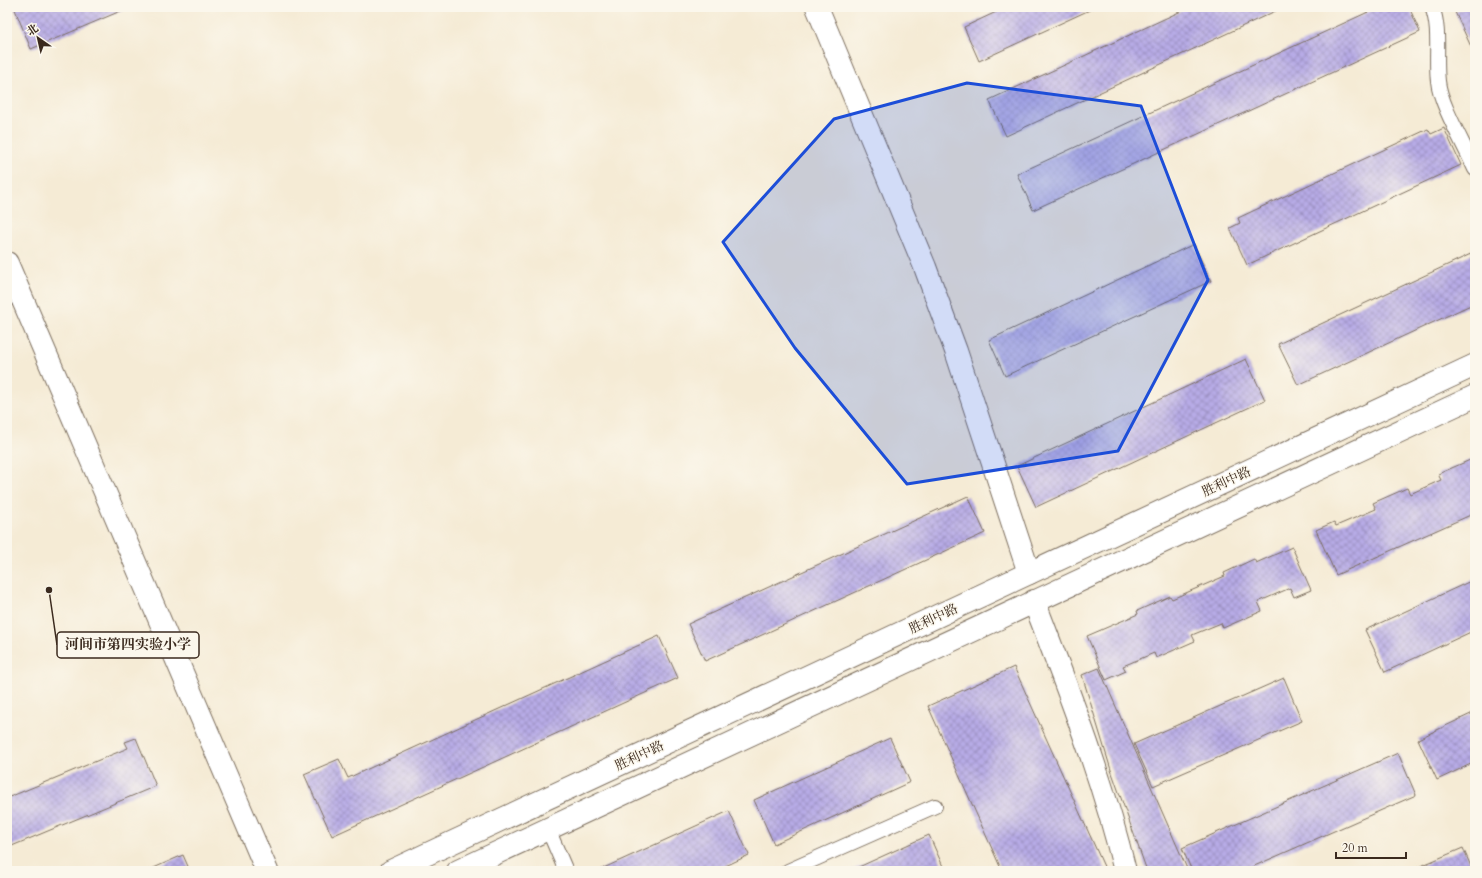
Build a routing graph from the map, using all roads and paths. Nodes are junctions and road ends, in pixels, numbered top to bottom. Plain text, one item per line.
1 (817, 7) edge
2 (1432, 7) edge
3 (1475, 169) edge
4 (7, 263) edge
5 (1475, 365) edge
6 (1475, 396) edge
7 (1029, 573) junction
8 (1034, 601) junction
9 (935, 806) dead end
10 (548, 829) junction
11 (267, 871) edge
12 (390, 871) edge
13 (458, 871) edge
14 (566, 871) edge
15 (788, 871) edge
16 (1125, 871) edge

1 - 7 street
2 - 3 lane
4 - 11 street
5 - 7 street, 胜利中路
6 - 8 street
7 - 12 street, 胜利中路
8 - 10 street
8 - 16 street
9 - 15 lane
10 - 13 street
10 - 14 lane

